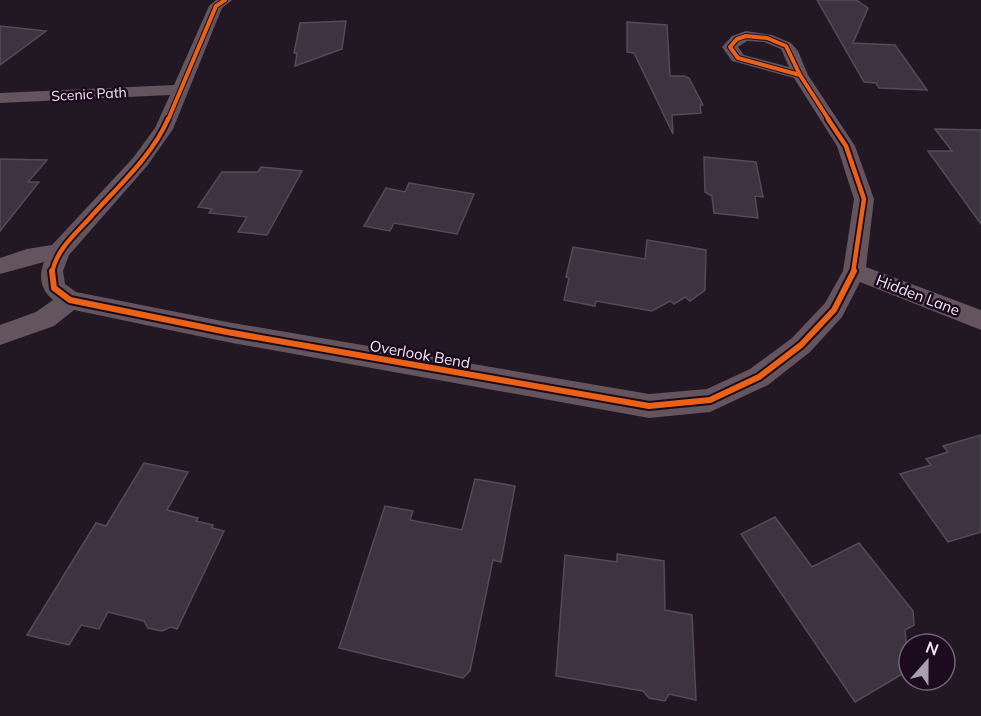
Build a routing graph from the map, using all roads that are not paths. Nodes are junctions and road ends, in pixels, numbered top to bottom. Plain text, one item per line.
1 (216, 2) edge
2 (800, 75) dead end
3 (179, 90) junction
4 (0, 98) edge
5 (60, 252) junction
6 (0, 266) edge
7 (854, 271) junction
8 (70, 300) junction
9 (981, 320) edge
10 (0, 335) edge

1 - 3 street
2 - 7 street, Overlook Bend
3 - 4 street, Scenic Path
3 - 5 street
5 - 6 street
5 - 8 street
7 - 8 street, Overlook Bend
7 - 9 street, Hidden Lane
8 - 10 street

